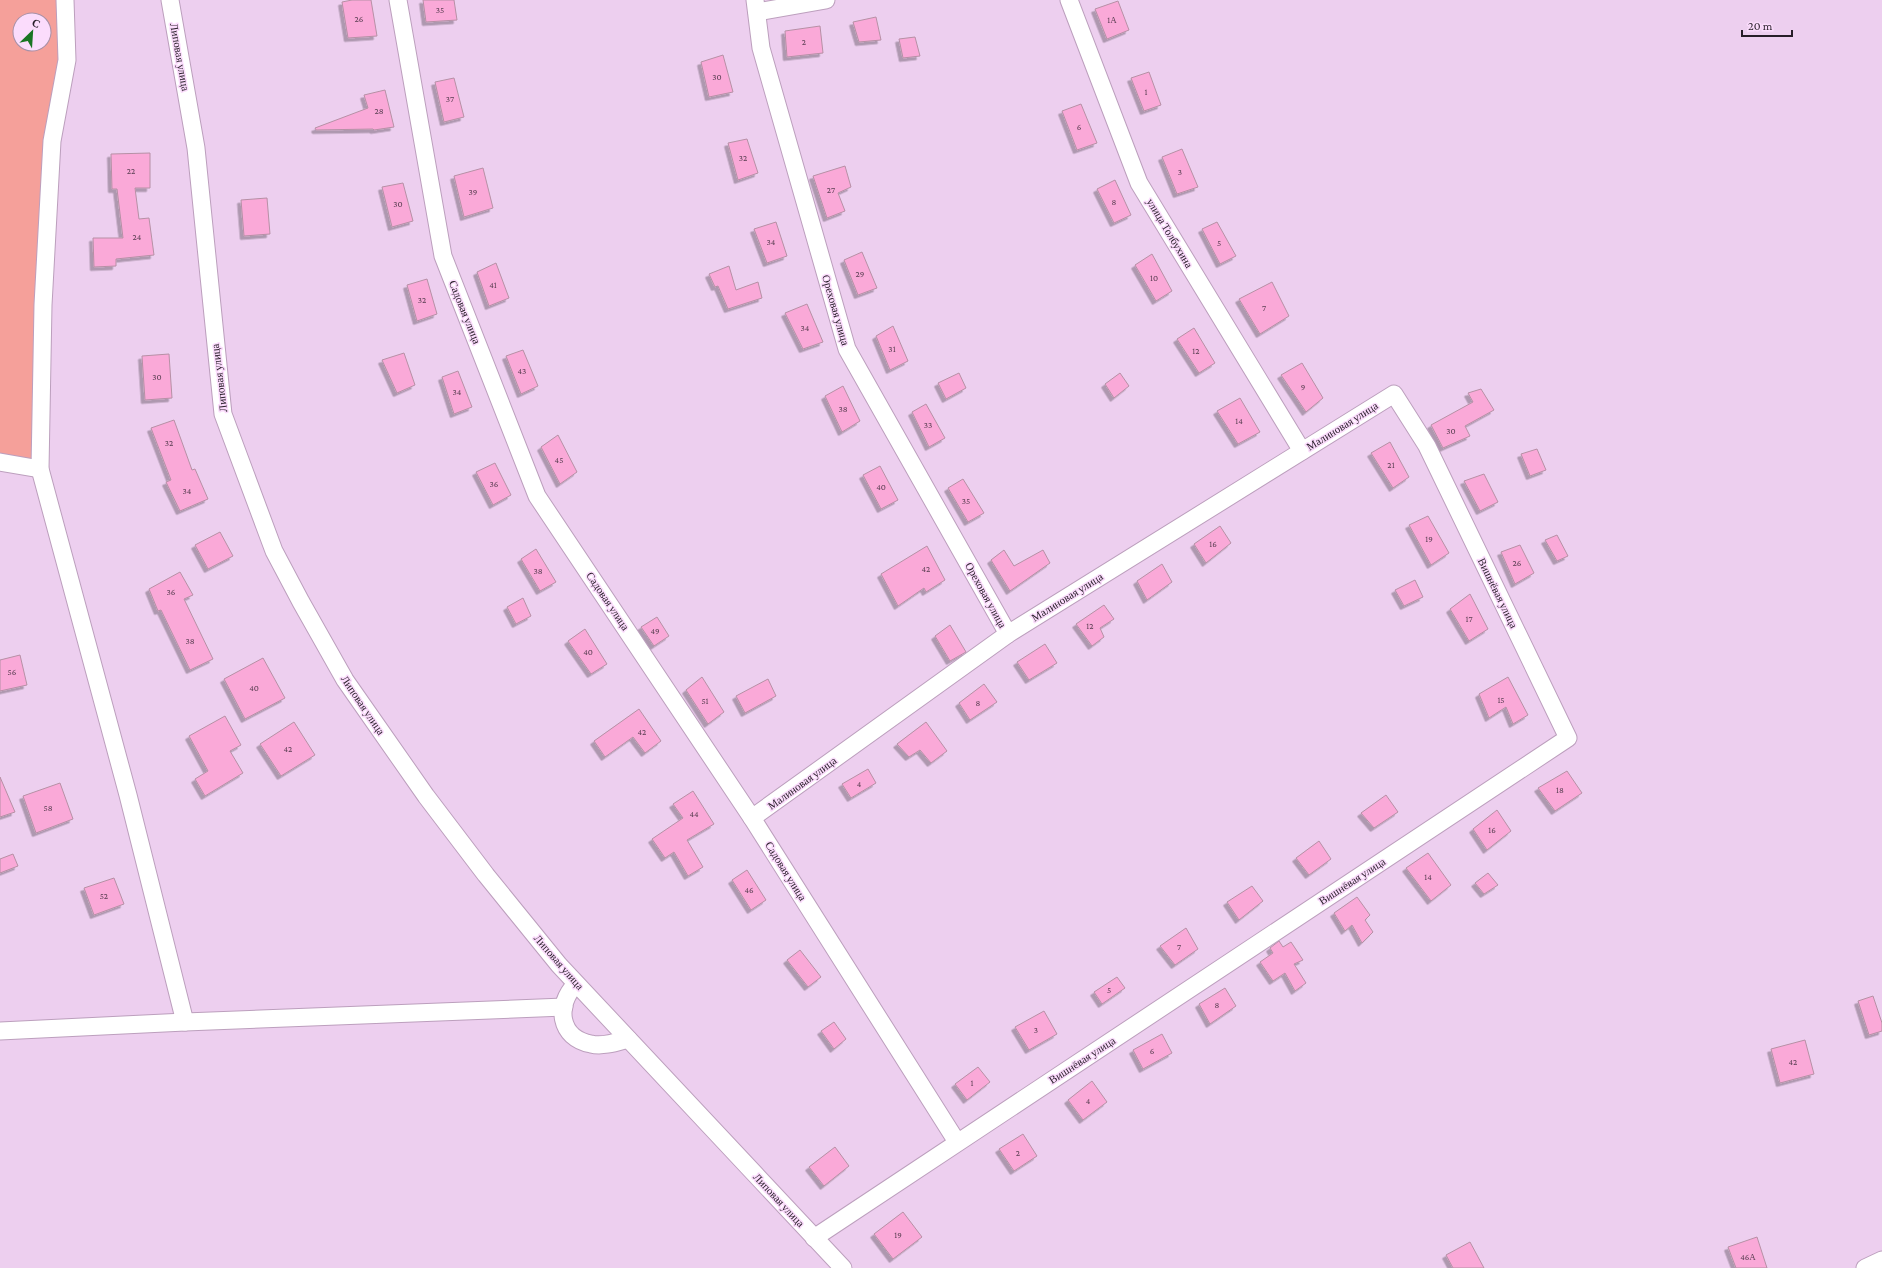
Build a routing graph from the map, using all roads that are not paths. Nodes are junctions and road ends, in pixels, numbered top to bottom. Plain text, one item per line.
1 (65, 0) edge
2 (170, 0) edge
3 (398, 0) edge
4 (826, 0) edge
5 (1068, 0) edge
6 (756, 6) edge
7 (1394, 394) joint
8 (1302, 451) junction
9 (0, 462) edge
10 (40, 469) junction
11 (1008, 634) junction
12 (752, 818) junction
13 (576, 984) junction
14 (564, 1006) junction
15 (185, 1022) junction
16 (0, 1031) edge
17 (628, 1039) junction
18 (957, 1142) junction
19 (814, 1238) junction
20 (1882, 1260) edge
21 (843, 1268) edge
22 (1866, 1268) edge

1 - 10 street
2 - 13 street, Липовая улица
3 - 12 street, Садовая улица
4 - 6 street
5 - 8 street, улица Толбухина
6 - 11 street, Ореховая улица
7 - 8 street, Малиновая улица
7 - 18 street, Вишнёвая улица
8 - 11 street, Малиновая улица
9 - 10 street
10 - 15 street
11 - 12 street, Малиновая улица
12 - 18 street, Садовая улица
13 - 14 street
13 - 17 street, Липовая улица
14 - 15 street
14 - 17 street
15 - 16 street
17 - 19 street, Липовая улица
18 - 19 street, Вишнёвая улица
19 - 21 street, Липовая улица
20 - 22 street

